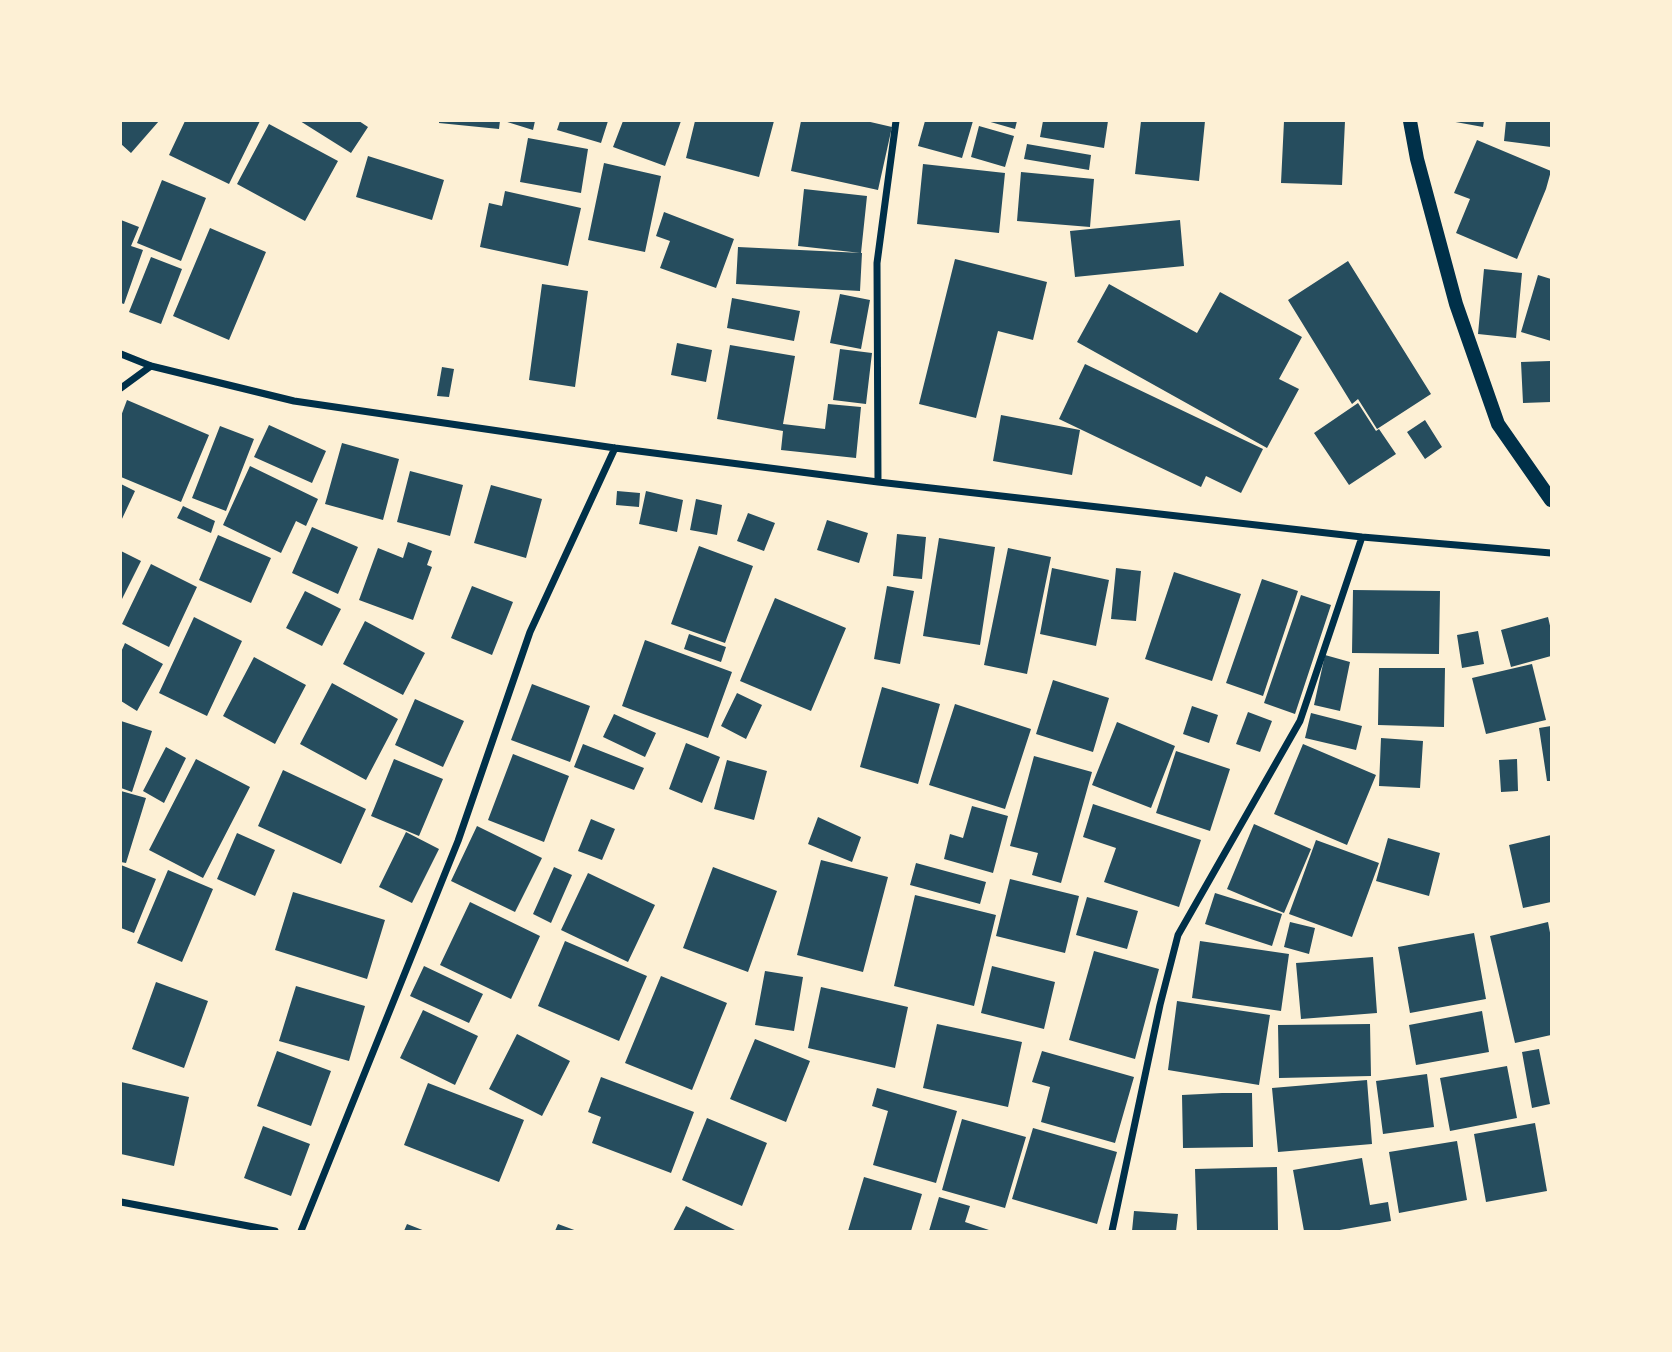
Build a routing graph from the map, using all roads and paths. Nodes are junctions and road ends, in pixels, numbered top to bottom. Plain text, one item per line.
1 (896, 121) edge
2 (1410, 121) edge
3 (121, 354) edge
4 (151, 366) junction
5 (121, 388) edge
6 (615, 448) junction
7 (878, 482) junction
8 (1551, 500) edge
9 (1362, 537) junction
10 (1551, 553) edge
11 (121, 1202) edge
12 (275, 1231) edge
13 (301, 1231) edge
14 (1112, 1231) edge

1 - 7 street
2 - 8 main road
3 - 4 street
4 - 5 street
4 - 6 street
6 - 7 street
6 - 13 street
7 - 9 street
9 - 10 street
9 - 14 street
11 - 12 street

